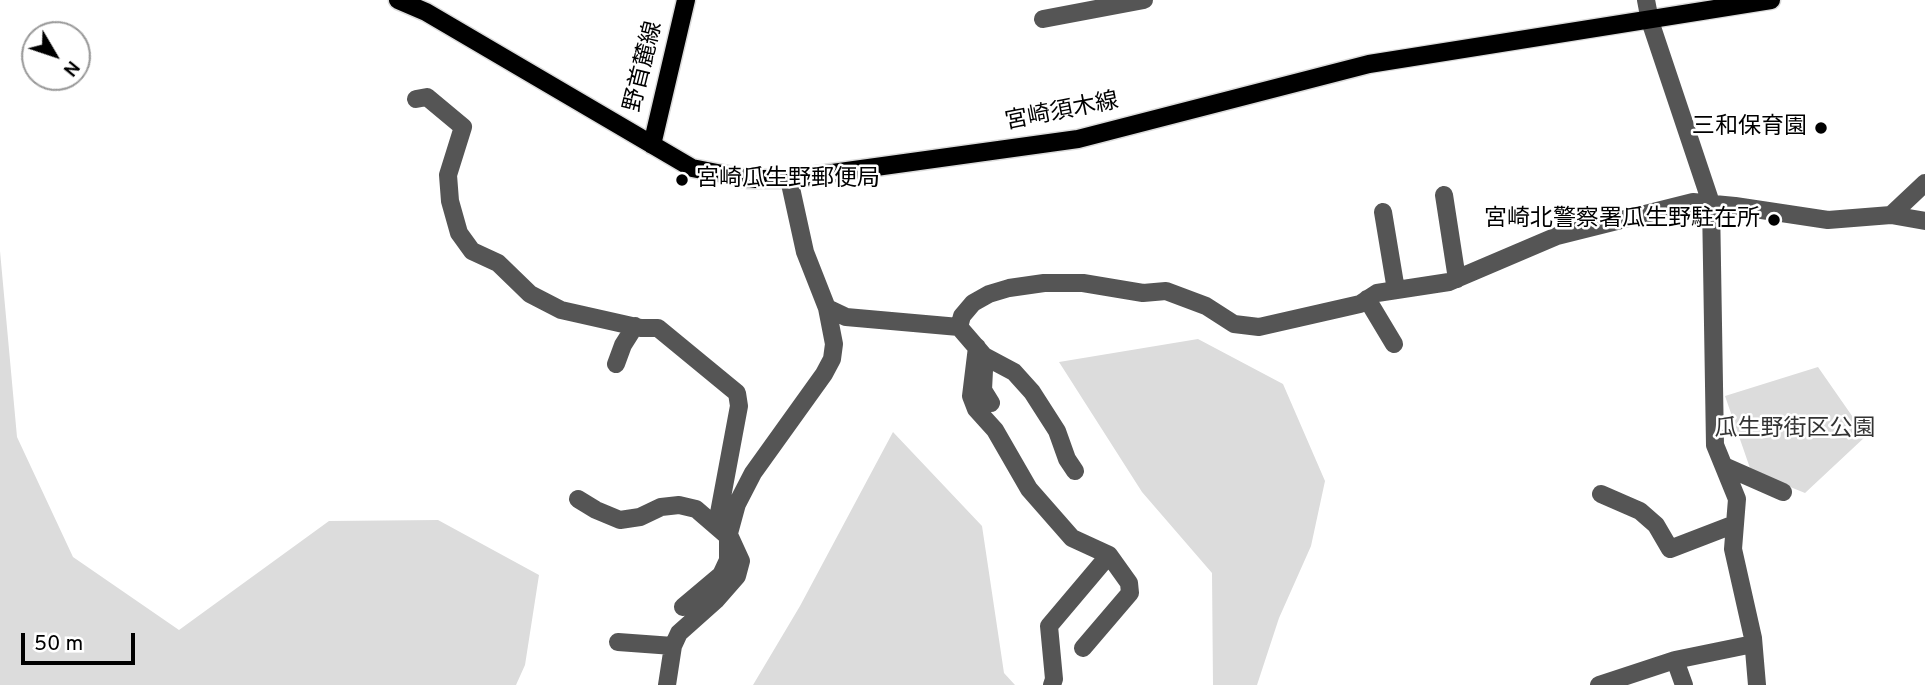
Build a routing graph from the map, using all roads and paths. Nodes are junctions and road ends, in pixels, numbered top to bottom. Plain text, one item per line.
1 (398, 0) edge
2 (686, 0) edge
3 (1144, 0) edge
4 (1646, 0) edge
5 (1771, 0) edge
6 (1044, 19) dead end
7 (1650, 21) junction
8 (416, 99) dead end
9 (652, 145) junction
10 (789, 179) junction
11 (1925, 183) edge
12 (1444, 195) dead end
13 (1711, 203) junction
14 (1382, 212) dead end
15 (1891, 215) junction
16 (1925, 221) edge
17 (1457, 279) junction
18 (1396, 290) junction
19 (1367, 299) junction
20 (827, 309) junction
21 (635, 326) junction
22 (959, 327) junction
23 (1394, 344) dead end
24 (980, 352) junction
25 (616, 364) dead end
26 (991, 403) dead end
27 (1724, 466) junction
28 (1075, 471) dead end
29 (1783, 492) dead end
30 (1601, 494) dead end
31 (578, 499) dead end
32 (1735, 524) junction
33 (728, 537) junction
34 (1109, 555) junction
35 (683, 607) dead end
36 (618, 642) dead end
37 (1753, 644) junction
38 (673, 646) junction
39 (1083, 648) dead end
40 (1675, 660) junction
41 (667, 685) edge
42 (1052, 685) edge
43 (1599, 685) edge
44 (1684, 685) edge
45 (1757, 685) edge

1 - 9 main road, 宮崎須木線
2 - 9 main road, 野首麓線
3 - 6 street
4 - 7 street
5 - 7 main road, 宮崎須木線
7 - 10 main road, 宮崎須木線
7 - 13 street
8 - 21 street
9 - 10 main road, 宮崎須木線
10 - 20 street
11 - 15 street
12 - 17 street
13 - 15 street
13 - 17 street
13 - 27 street
14 - 18 street
15 - 16 street
17 - 18 street
18 - 19 street
19 - 22 street
19 - 23 street
20 - 22 street
20 - 33 street
21 - 25 street
21 - 33 street
22 - 24 street
24 - 26 street
24 - 28 street
24 - 34 street
27 - 29 street
27 - 32 street
30 - 32 street
31 - 33 street
32 - 37 street
33 - 35 street
33 - 38 street
34 - 39 street
34 - 42 street
36 - 38 street
37 - 40 street
37 - 45 street
38 - 41 street
40 - 43 street
40 - 44 street

